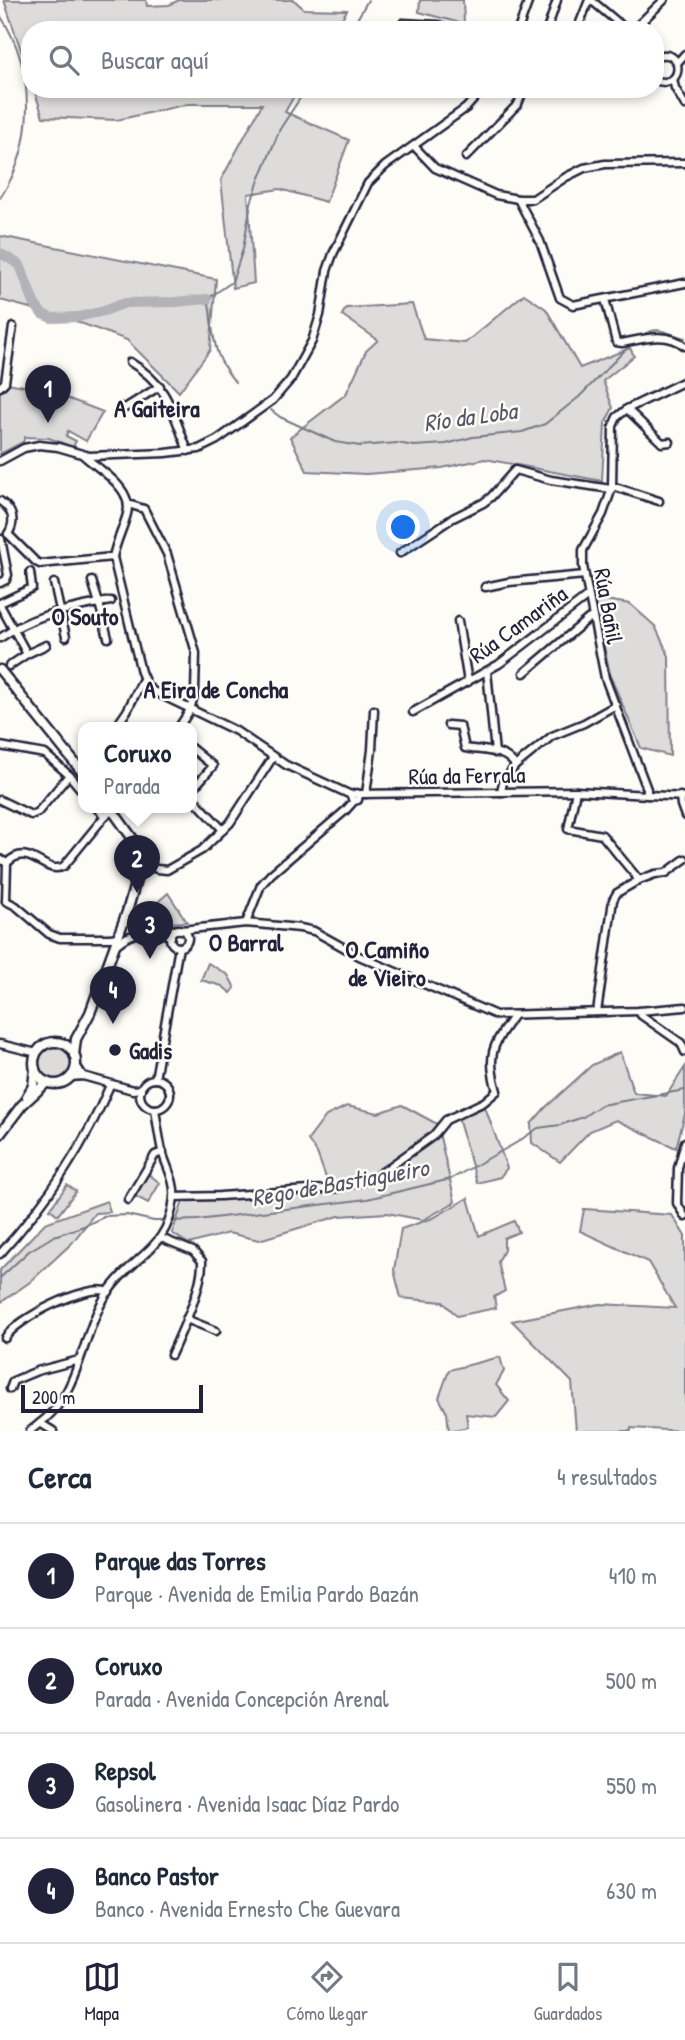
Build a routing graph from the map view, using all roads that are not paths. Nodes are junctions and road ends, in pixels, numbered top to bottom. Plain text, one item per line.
1 (528, 0) edge
2 (557, 0) edge
3 (590, 0) edge
4 (664, 0) edge
5 (597, 6) junction
6 (583, 14) junction
7 (522, 21) edge
8 (550, 21) edge
9 (580, 21) edge
10 (616, 21) edge
11 (642, 21) edge
12 (664, 54) edge
13 (684, 54) edge
14 (675, 60) junction
15 (670, 80) junction
16 (664, 81) edge
17 (475, 98) edge
18 (520, 98) edge
19 (685, 105) edge
20 (414, 146) junction
21 (466, 157) dead end
22 (685, 163) edge
23 (518, 199) junction
24 (685, 283) edge
25 (605, 299) junction
26 (13, 327) dead end
27 (685, 346) edge
28 (130, 362) dead end
29 (685, 381) edge
30 (160, 386) junction
31 (0, 387) edge
32 (120, 407) dead end
33 (627, 409) junction
34 (670, 442) dead end
35 (188, 451) junction
36 (83, 455) junction
37 (0, 461) edge
38 (611, 487) junction
39 (0, 501) edge
40 (659, 501) dead end
41 (128, 504) junction
42 (8, 534) junction
43 (0, 539) edge
44 (400, 553) dead end
45 (113, 557) junction
46 (30, 572) dead end
47 (585, 575) junction
48 (92, 582) dead end
49 (0, 583) edge
50 (54, 583) dead end
51 (485, 587) dead end
52 (588, 596) junction
53 (111, 601) dead end
54 (99, 603) junction
55 (0, 604) edge
56 (61, 611) junction
57 (592, 617) junction
58 (458, 621) dead end
59 (13, 629) junction
60 (66, 636) dead end
61 (0, 638) edge
62 (108, 638) dead end
63 (46, 645) dead end
64 (27, 654) junction
65 (9, 666) dead end
66 (0, 670) edge
67 (487, 671) junction
68 (524, 673) dead end
69 (144, 680) junction
70 (468, 682) junction
71 (616, 705) junction
72 (190, 710) junction
73 (373, 710) dead end
74 (413, 712) dead end
75 (119, 722) edge
76 (182, 722) edge
77 (448, 725) dead end
78 (0, 746) edge
79 (197, 753) edge
80 (495, 753) junction
81 (274, 757) junction
82 (78, 761) edge
83 (514, 766) junction
84 (69, 775) junction
85 (78, 786) edge
86 (197, 786) edge
87 (576, 790) junction
88 (501, 792) junction
89 (647, 794) junction
90 (358, 796) junction
91 (683, 796) edge
92 (0, 800) edge
93 (197, 800) edge
94 (102, 813) edge
95 (108, 813) edge
96 (115, 813) edge
97 (105, 816) junction
98 (685, 816) edge
99 (223, 830) junction
100 (685, 859) edge
101 (3, 861) edge
102 (141, 864) junction
103 (639, 880) junction
104 (3, 902) edge
105 (123, 921) junction
106 (246, 923) junction
107 (197, 928) junction
108 (179, 930) junction
109 (188, 936) junction
110 (171, 937) junction
111 (117, 941) junction
112 (179, 947) junction
113 (685, 1007) edge
114 (639, 1011) junction
115 (597, 1012) junction
116 (90, 1013) junction
117 (514, 1015) junction
118 (0, 1044) edge
119 (63, 1044) junction
120 (685, 1052) edge
121 (37, 1053) junction
122 (74, 1055) junction
123 (76, 1065) junction
124 (35, 1068) junction
125 (83, 1076) junction
126 (71, 1077) junction
127 (155, 1079) junction
128 (47, 1082) junction
129 (110, 1085) junction
130 (138, 1092) junction
131 (22, 1105) junction
132 (155, 1109) junction
133 (0, 1134) edge
134 (685, 1142) edge
135 (163, 1152) junction
136 (174, 1197) junction
137 (128, 1200) dead end
138 (685, 1217) edge
139 (161, 1238) junction
140 (0, 1254) edge
141 (109, 1292) junction
142 (186, 1319) junction
143 (216, 1331) dead end
144 (5, 1338) dead end
145 (171, 1355) dead end
146 (79, 1360) junction
147 (10, 1389) dead end
148 (40, 1423) junction
149 (30, 1431) edge
150 (53, 1431) edge

1 - 7 street
2 - 8 street
3 - 5 street
3 - 6 street
4 - 11 street
5 - 6 street
5 - 10 street
6 - 9 street
12 - 14 street
13 - 14 street
14 - 15 street
15 - 16 street
15 - 19 street
17 - 20 street
18 - 21 street
20 - 23 street
20 - 35 street
22 - 23 street
23 - 25 street
24 - 25 street
25 - 27 street
26 - 31 street
28 - 30 street
29 - 33 street
30 - 32 street
30 - 35 street
33 - 34 street
33 - 38 street, Rúa Bañil
35 - 36 street
36 - 37 street
36 - 41 street
38 - 40 street
38 - 44 street
38 - 47 street, Rúa Bañil
39 - 42 street
41 - 45 street
41 - 72 street
42 - 43 street
42 - 45 street
43 - 49 street
45 - 69 street
46 - 55 street
47 - 51 street
47 - 52 street, Rúa Bañil
48 - 54 street
50 - 56 street
52 - 57 street, Rúa Bañil
52 - 67 street, Rúa Camariña
53 - 54 street
54 - 56 street
54 - 62 street
55 - 59 street
56 - 59 street
56 - 60 street
57 - 68 street
57 - 71 street, Rúa Bañil
58 - 70 street, Rúa Camariña
59 - 61 street
59 - 64 street
63 - 64 street
64 - 65 street
66 - 82 main road
67 - 70 street, Rúa Camariña
67 - 80 street
69 - 72 street
69 - 75 street
70 - 74 street, Rúa Camariña
71 - 83 street
71 - 89 street, Rúa Bañil
72 - 76 street
72 - 81 street
73 - 90 street
77 - 80 street
78 - 84 street
79 - 86 street
80 - 83 street
81 - 90 street
81 - 99 street
83 - 88 street
84 - 85 street
84 - 92 street
87 - 88 street, Rúa da Ferrala
87 - 89 street, Rúa da Ferrala
87 - 103 street
88 - 90 street, Rúa da Ferrala
89 - 91 street, Rúa da Ferrala
90 - 106 street
91 - 98 street
93 - 99 street
94 - 97 street
95 - 97 street
96 - 102 main road
97 - 101 street
99 - 102 street
100 - 103 street
101 - 104 street
102 - 105 main road
103 - 115 street
104 - 111 street
105 - 108 street
105 - 111 main road
106 - 107 street
106 - 117 street
107 - 108 street
107 - 109 street
108 - 109 street
108 - 110 street
109 - 112 street
110 - 111 street
110 - 112 street
111 - 116 main road
112 - 127 street
113 - 114 street
114 - 115 street
114 - 120 street
115 - 117 street
116 - 119 main road
116 - 122 main road
117 - 136 street
118 - 121 street
119 - 121 main road
119 - 122 main road
121 - 124 main road
122 - 123 main road
123 - 125 street
123 - 126 main road
124 - 128 main road
124 - 131 main road
125 - 126 street
125 - 129 street
126 - 128 main road
127 - 130 street
127 - 132 street
128 - 131 main road
129 - 130 street
129 - 140 street
130 - 132 street
131 - 133 main road
132 - 135 street
134 - 138 street
135 - 136 street
135 - 137 street
136 - 139 street
139 - 141 street
139 - 142 street
141 - 144 street
141 - 146 street
142 - 143 street
142 - 145 street
146 - 147 street
146 - 148 street
148 - 149 street
148 - 150 street

